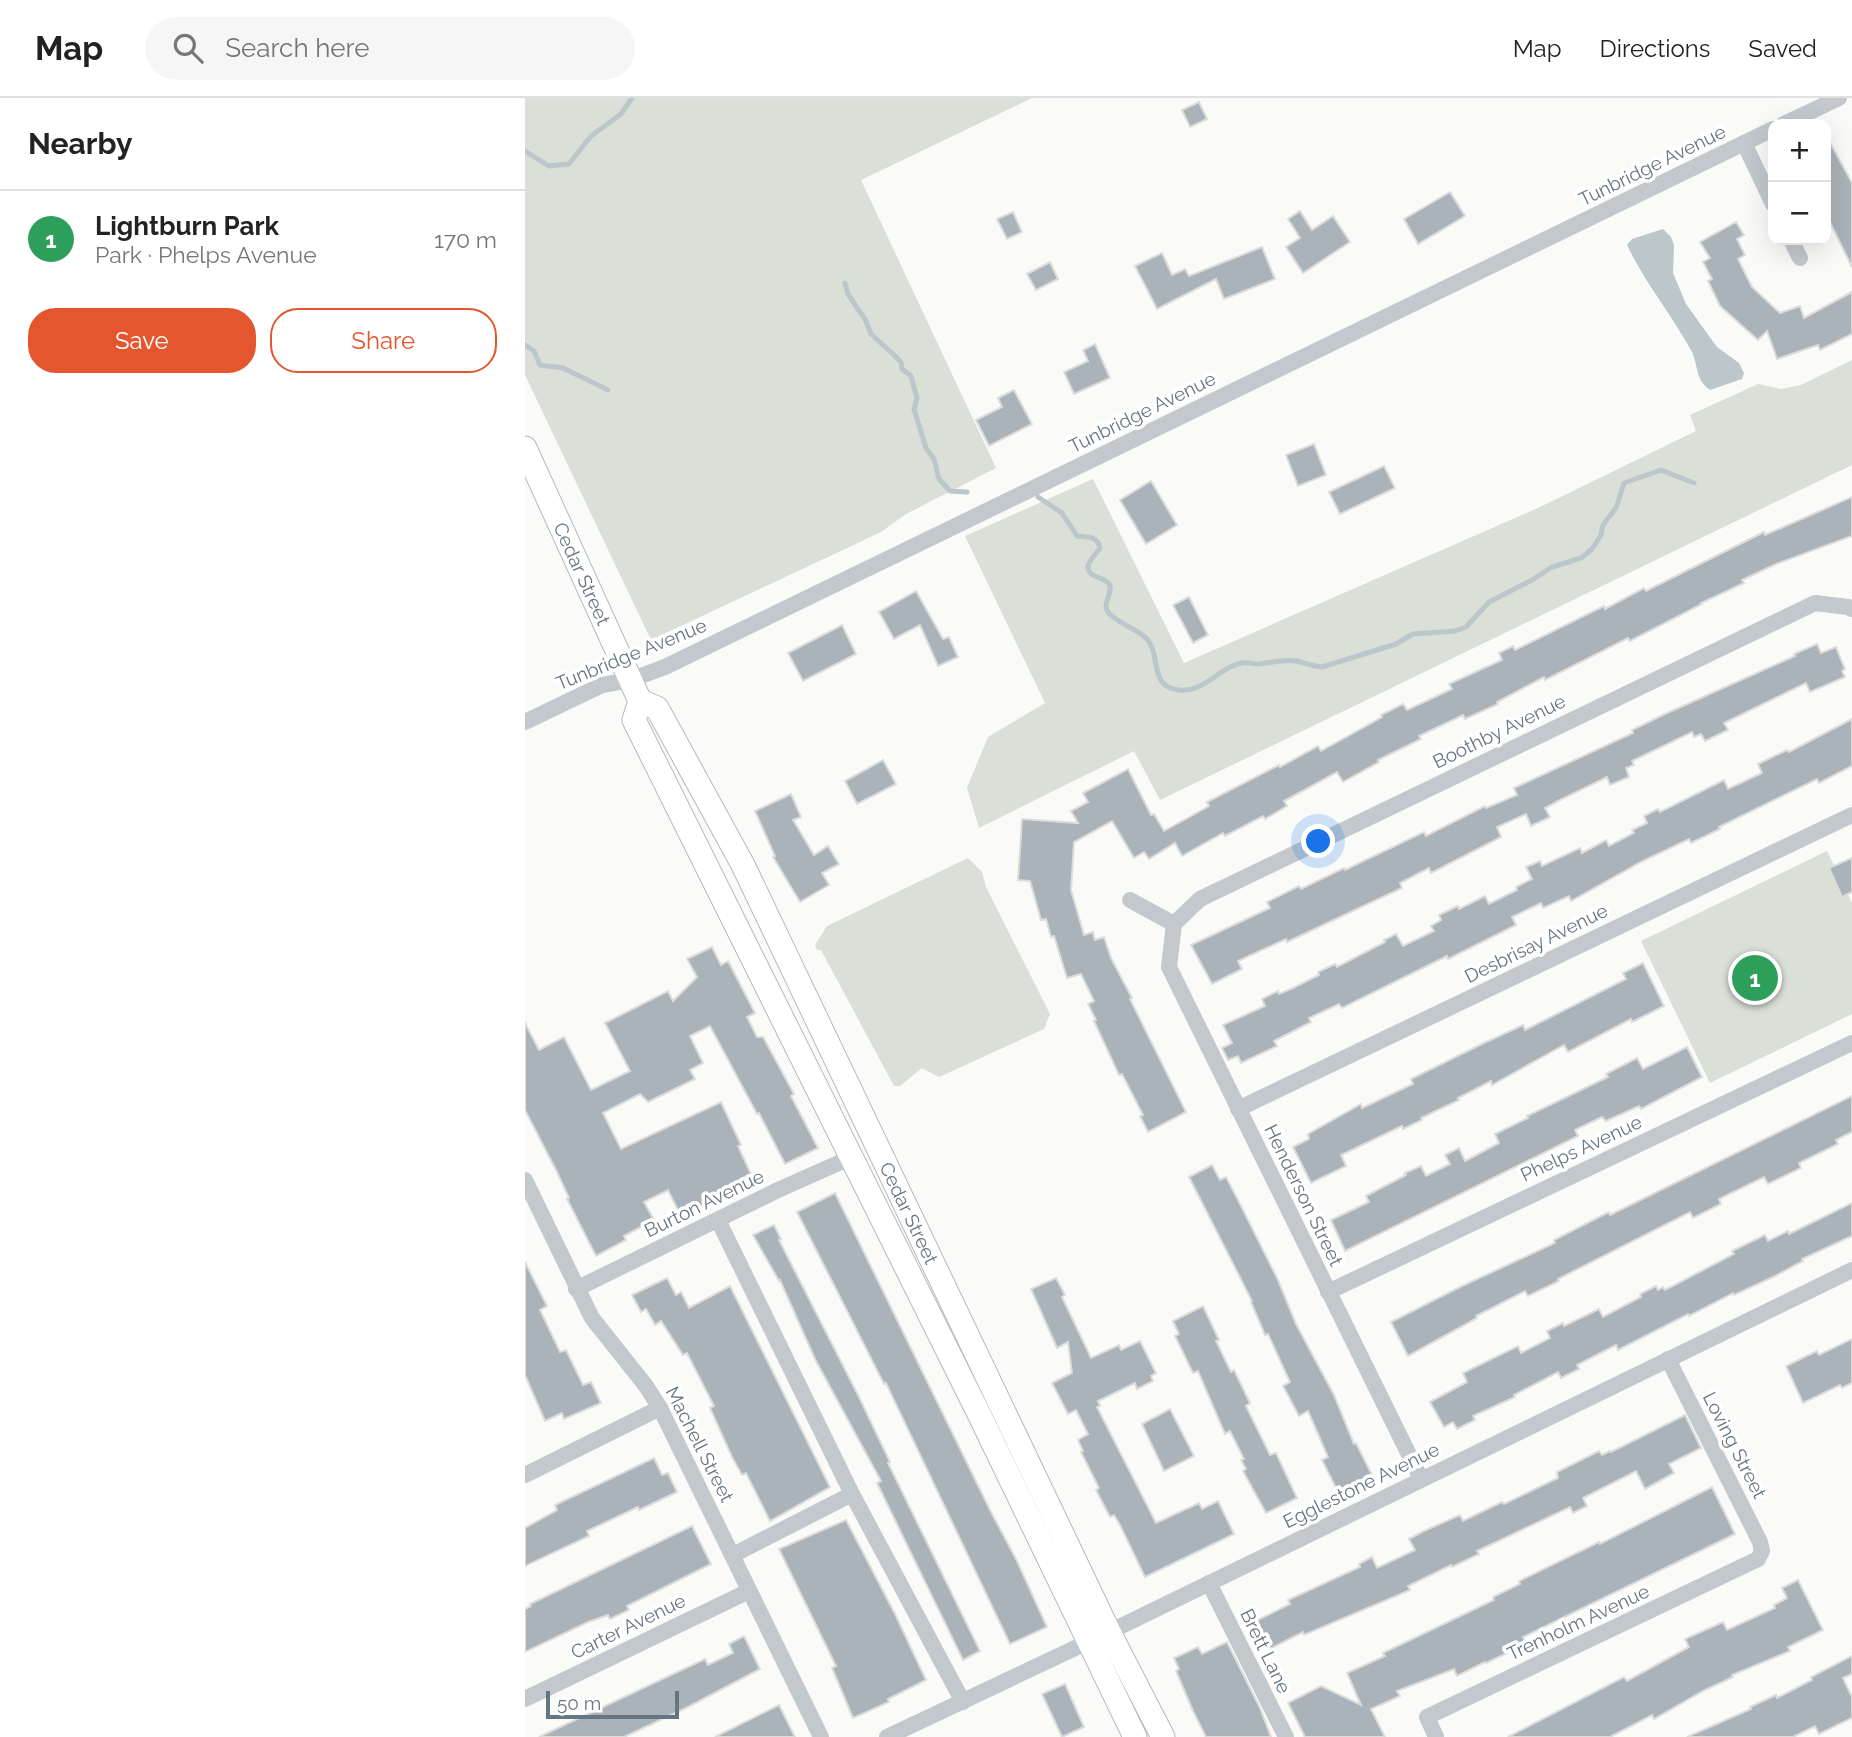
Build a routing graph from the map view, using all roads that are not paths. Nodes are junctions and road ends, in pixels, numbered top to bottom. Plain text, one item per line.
1 (1839, 98) edge
2 (1795, 119) edge
3 (1768, 132) edge
4 (1744, 144) junction
5 (1768, 194) edge
6 (1794, 245) edge
7 (1800, 258) dead end
8 (525, 448) edge
9 (1852, 610) edge
10 (630, 680) junction
11 (640, 701) junction
12 (525, 722) edge
13 (1852, 815) edge
14 (1130, 900) dead end
15 (1174, 924) junction
16 (1852, 1043) edge
17 (1238, 1109) junction
18 (852, 1157) junction
19 (525, 1180) edge
20 (718, 1220) junction
21 (1852, 1270) edge
22 (576, 1289) junction
23 (1328, 1292) junction
24 (1668, 1359) junction
25 (660, 1408) junction
26 (525, 1475) edge
27 (1422, 1479) junction
28 (852, 1494) junction
29 (1762, 1551) joint
30 (733, 1555) junction
31 (1209, 1583) junction
32 (749, 1591) junction
33 (1099, 1636) junction
34 (525, 1699) edge
35 (963, 1702) junction
36 (821, 1737) edge
37 (887, 1737) edge
38 (1135, 1737) edge
39 (1163, 1737) edge
40 (1286, 1737) edge
41 (1436, 1737) edge

1 - 2 street
3 - 4 street, Tunbridge Avenue
4 - 5 street
4 - 10 street, Tunbridge Avenue
6 - 7 street
8 - 10 main road, Cedar Street
9 - 15 street, Boothby Avenue
10 - 11 main road, Cedar Street
10 - 12 street, Tunbridge Avenue
11 - 18 main road, Cedar Street
11 - 33 main road, Cedar Street
13 - 17 street, Desbrisay Avenue
14 - 15 street
15 - 17 street, Henderson Street
16 - 23 street, Phelps Avenue
17 - 23 street, Henderson Street
18 - 20 street, Burton Avenue
18 - 33 main road, Cedar Street
19 - 22 street, Machell Street
20 - 22 street, Burton Avenue
20 - 28 street
21 - 24 street, Egglestone Avenue
22 - 25 street, Machell Street
23 - 27 street, Henderson Street
24 - 27 street, Egglestone Avenue
24 - 29 street, Loving Street
25 - 26 street
25 - 30 street, Machell Street
27 - 31 street, Egglestone Avenue
28 - 30 street
28 - 35 street
29 - 41 street, Trenholm Avenue
30 - 32 street, Machell Street
31 - 33 street, Egglestone Avenue
31 - 40 street, Brett Lane
32 - 34 street, Carter Avenue
32 - 36 street, Machell Street
33 - 35 street, Egglestone Avenue
33 - 38 main road, Cedar Street
33 - 39 main road, Cedar Street
35 - 37 street, Egglestone Avenue

